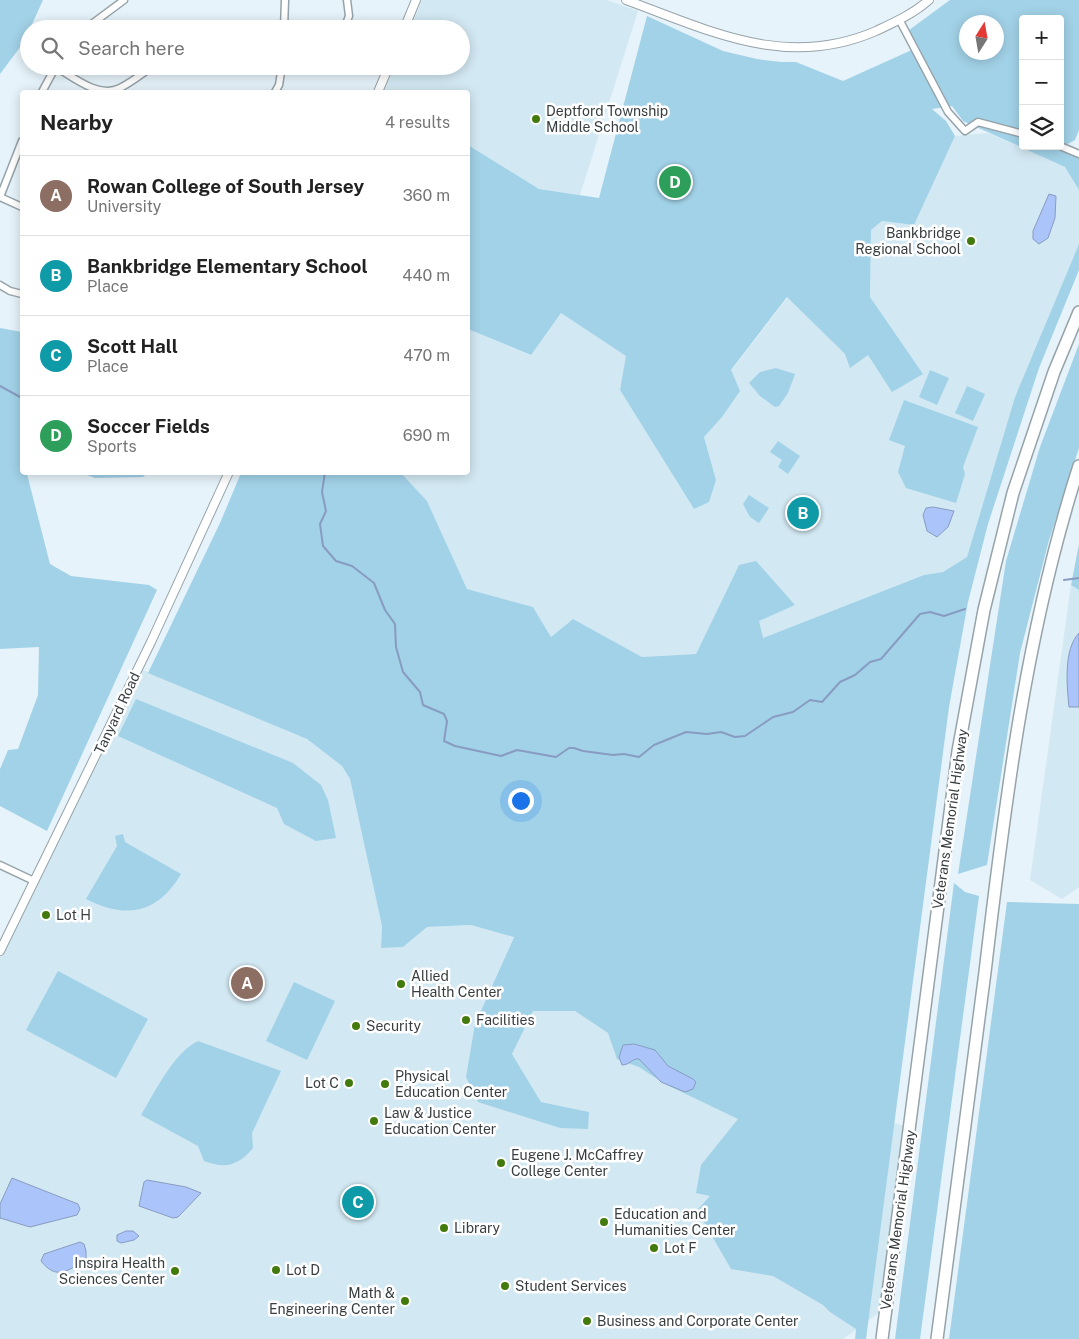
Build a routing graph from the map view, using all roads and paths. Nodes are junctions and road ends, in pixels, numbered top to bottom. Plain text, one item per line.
1 (124, 0) edge
2 (285, 0) edge
3 (347, 0) edge
4 (416, 0) edge
5 (626, 0) edge
6 (929, 0) edge
7 (97, 20) edge
8 (284, 20) edge
9 (347, 20) edge
10 (408, 20) edge
11 (900, 20) junction
12 (51, 75) edge
13 (71, 75) edge
14 (140, 75) edge
15 (281, 75) edge
16 (385, 75) edge
17 (43, 90) edge
18 (102, 90) edge
19 (116, 90) edge
20 (276, 90) edge
21 (379, 90) edge
22 (1019, 133) edge
23 (20, 146) edge
24 (1064, 148) edge
25 (1079, 154) edge
26 (0, 197) edge
27 (20, 206) edge
28 (0, 285) edge
29 (20, 294) edge
30 (1079, 312) edge
31 (1079, 466) edge
32 (228, 475) edge
33 (0, 865) edge
34 (34, 880) junction
35 (0, 951) edge
36 (882, 1339) edge
37 (937, 1339) edge

1 - 7 street
2 - 8 street
3 - 9 street
4 - 10 street
5 - 11 street
6 - 11 street
11 - 22 street
12 - 17 street
13 - 18 street
14 - 19 street
15 - 20 street
16 - 21 street
23 - 26 street
24 - 25 street
26 - 27 street
28 - 29 street
30 - 36 highway, Veterans Memorial Highway
31 - 37 highway
32 - 34 street, Tanyard Road
33 - 34 street
34 - 35 street, Tanyard Road

